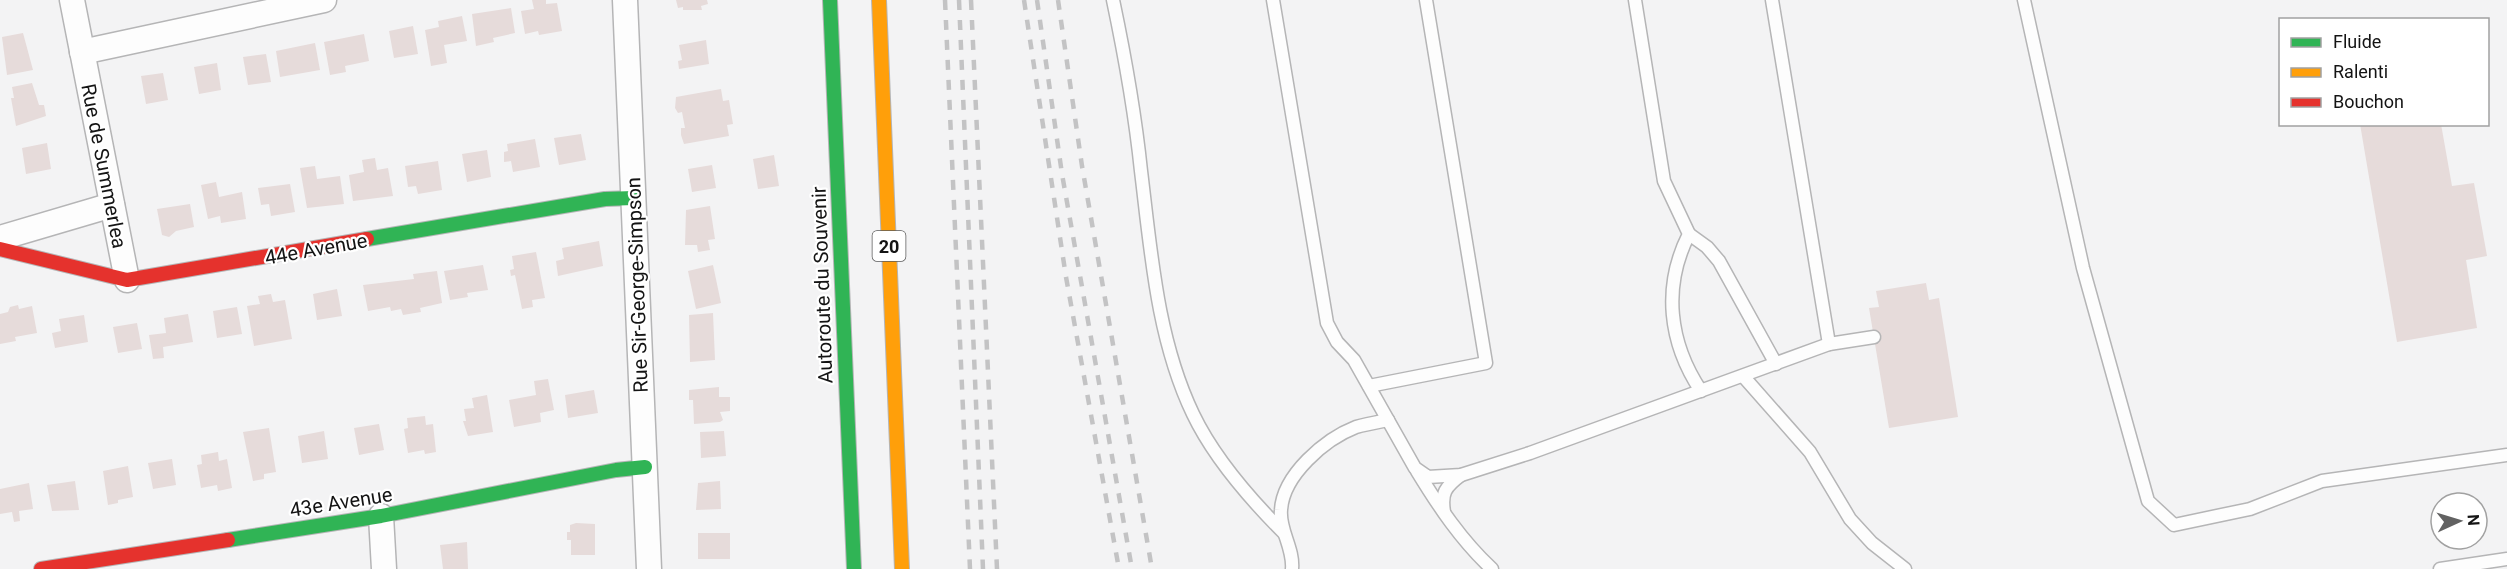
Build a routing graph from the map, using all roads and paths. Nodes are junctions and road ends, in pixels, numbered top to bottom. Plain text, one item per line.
1 (72, 0) edge
2 (324, 0) edge
3 (625, 0) edge
4 (830, 0) edge
5 (879, 0) edge
6 (1113, 0) edge
7 (1273, 0) edge
8 (1426, 0) edge
9 (1635, 0) edge
10 (1772, 0) edge
11 (2024, 0) edge
12 (82, 52) junction
13 (633, 198) junction
14 (112, 205) junction
15 (1689, 234) junction
16 (0, 238) edge
17 (0, 249) edge
18 (127, 280) junction
19 (1874, 337) dead end
20 (1829, 344) junction
21 (1776, 364) junction
22 (1743, 376) junction
23 (1369, 386) junction
24 (1701, 391) junction
25 (1388, 420) junction
26 (2507, 455) edge
27 (645, 467) junction
28 (1415, 468) junction
29 (1461, 475) junction
30 (381, 516) junction
31 (1444, 516) junction
32 (1284, 533) junction
33 (2507, 559) edge
34 (41, 569) edge
35 (384, 569) edge
36 (649, 569) edge
37 (854, 569) edge
38 (902, 569) edge
39 (1292, 569) edge
40 (1492, 569) edge
41 (1905, 569) edge
42 (2440, 569) edge

1 - 12 street, Rue de Summerlea
2 - 12 street
3 - 13 street, Rue Sir-George-Simpson
4 - 37 main road, Autoroute du Souvenir
5 - 38 main road, 20
6 - 32 lane
7 - 23 lane
8 - 23 lane
9 - 15 lane
10 - 20 lane
11 - 26 lane
12 - 14 street, Rue de Summerlea
13 - 18 main road, 44e Avenue
13 - 27 street, Rue Sir-George-Simpson
14 - 16 street
14 - 18 street, Rue de Summerlea
15 - 21 lane
15 - 24 lane
17 - 18 main road, 44e Avenue
19 - 20 lane
20 - 21 lane
21 - 22 lane
22 - 24 lane
22 - 41 lane
23 - 25 lane
24 - 29 lane
25 - 28 lane
25 - 32 lane
27 - 30 main road, 43e Avenue
27 - 36 street, Rue Sir-George-Simpson
28 - 29 lane
28 - 31 lane
29 - 31 lane
30 - 34 main road, 43e Avenue
30 - 35 street
31 - 40 lane
32 - 39 lane
33 - 42 lane

